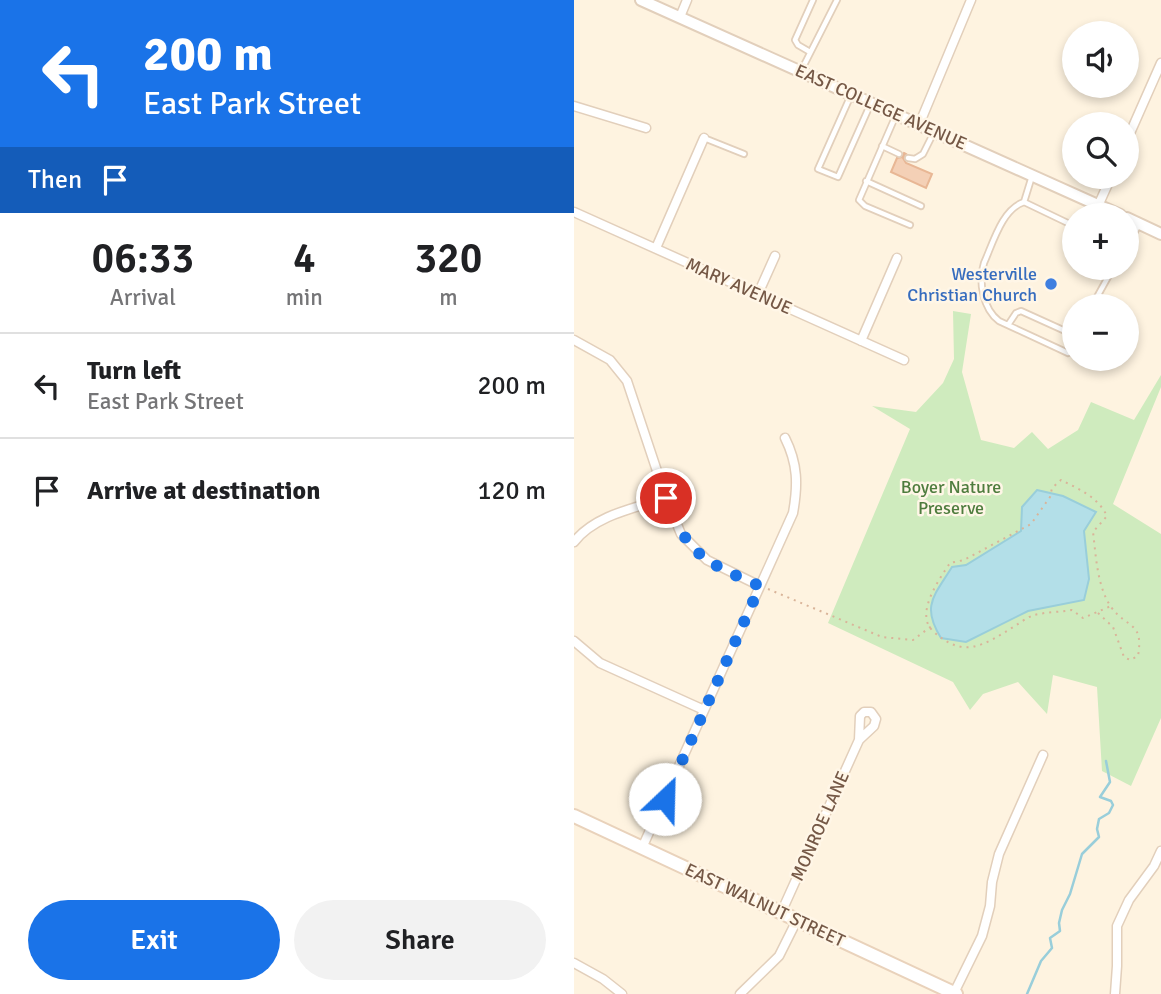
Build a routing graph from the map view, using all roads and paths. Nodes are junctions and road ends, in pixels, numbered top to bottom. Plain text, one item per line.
1 (641, 0) edge
2 (687, 0) edge
3 (813, 0) edge
4 (837, 0) edge
5 (971, 0) edge
6 (680, 17) junction
7 (810, 52) junction
8 (1161, 63) edge
9 (801, 72) junction
10 (851, 94) junction
11 (871, 103) junction
12 (574, 106) edge
13 (1139, 113) edge
14 (896, 114) junction
15 (919, 125) junction
16 (646, 128) dead end
17 (934, 131) junction
18 (705, 138) joint
19 (882, 146) junction
20 (899, 154) dead end
21 (744, 155) dead end
22 (908, 158) dead end
23 (1032, 176) junction
24 (866, 181) junction
25 (1024, 202) junction
26 (1091, 203) edge
27 (921, 206) dead end
28 (574, 212) edge
29 (1062, 220) edge
30 (910, 225) dead end
31 (1139, 225) edge
32 (1161, 234) edge
33 (656, 248) junction
34 (775, 256) dead end
35 (897, 258) dead end
36 (758, 294) junction
37 (1008, 325) junction
38 (1062, 331) edge
39 (574, 340) edge
40 (861, 341) junction
41 (1062, 350) edge
42 (904, 360) dead end
43 (785, 438) dead end
44 (666, 498) junction
45 (574, 542) edge
46 (760, 586) junction
47 (1111, 606) junction
48 (1098, 612) dead end
49 (933, 625) dead end
50 (929, 628) junction
51 (574, 641) edge
52 (704, 710) junction
53 (859, 740) dead end
54 (1043, 755) dead end
55 (574, 816) edge
56 (642, 848) junction
57 (1160, 855) edge
58 (781, 913) junction
59 (797, 920) junction
60 (574, 963) edge
61 (622, 994) edge
62 (740, 994) edge
63 (955, 994) edge
64 (1115, 994) edge

1 - 6 street, EAST COLLEGE AVENUE
2 - 6 street
3 - 7 lane
4 - 7 lane
5 - 15 street
6 - 9 street, EAST COLLEGE AVENUE
7 - 9 lane
8 - 13 street
9 - 10 street, EAST COLLEGE AVENUE
10 - 11 street, EAST COLLEGE AVENUE
10 - 11 lane
11 - 14 street, EAST COLLEGE AVENUE
12 - 16 street
14 - 15 street, EAST COLLEGE AVENUE
14 - 19 lane
15 - 17 street, EAST COLLEGE AVENUE
17 - 22 lane
17 - 23 street, EAST COLLEGE AVENUE
18 - 21 lane
18 - 33 street
19 - 20 lane
19 - 24 lane
23 - 25 lane
23 - 26 street, EAST COLLEGE AVENUE
24 - 27 lane
24 - 30 lane
25 - 29 lane
25 - 37 lane
28 - 33 street, MARY AVENUE
31 - 32 street, EAST COLLEGE AVENUE
33 - 36 street, MARY AVENUE
34 - 36 street
35 - 40 street
36 - 40 street, MARY AVENUE
37 - 38 lane
37 - 41 lane
39 - 44 street
40 - 42 street, MARY AVENUE
43 - 46 street
44 - 45 street
44 - 46 street
46 - 50 path
46 - 52 street
47 - 48 path
47 - 50 path
47 - 50 path
49 - 50 path
51 - 52 street
52 - 56 street
53 - 58 street, MONROE LANE
54 - 63 street
55 - 56 main road, EAST WALNUT STREET
56 - 58 main road, EAST WALNUT STREET
57 - 64 street
58 - 59 main road, EAST WALNUT STREET
59 - 62 street
59 - 63 main road, EAST WALNUT STREET
60 - 61 street

